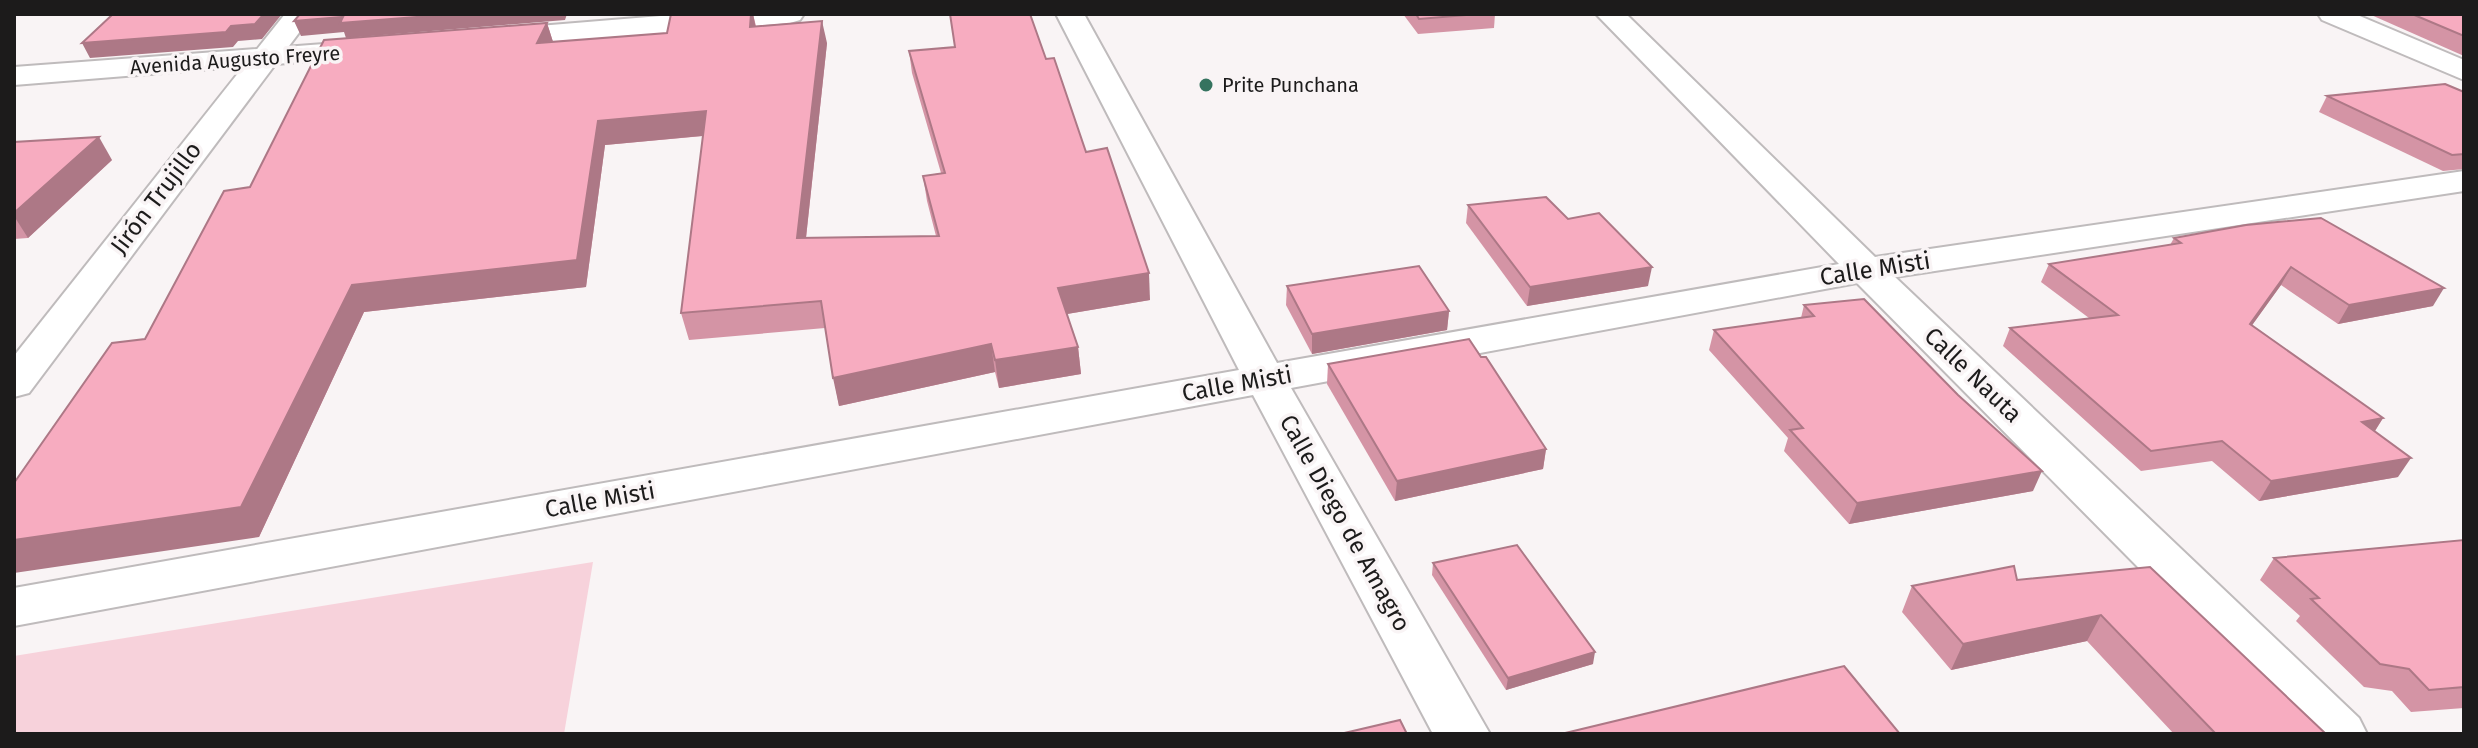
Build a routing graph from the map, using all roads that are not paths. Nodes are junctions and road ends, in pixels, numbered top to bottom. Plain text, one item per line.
1 (299, 14) edge
2 (790, 14) edge
3 (1070, 14) edge
4 (1610, 14) edge
5 (2332, 14) edge
6 (467, 41) edge
7 (405, 46) edge
8 (262, 59) junction
9 (2464, 71) edge
10 (14, 76) edge
11 (2464, 181) edge
12 (1866, 270) junction
13 (1265, 379) junction
14 (14, 384) edge
15 (14, 607) edge
16 (1462, 734) edge
17 (2339, 734) edge

1 - 8 street, Jirón Trujillo
2 - 6 main road
3 - 13 street, Calle Diego de Amagro
4 - 12 street, Calle Nauta
5 - 9 street
7 - 8 main road, Avenida Augusto Freyre
8 - 10 main road, Avenida Augusto Freyre
8 - 14 street, Jirón Trujillo
11 - 12 street, Calle Misti
12 - 13 street, Calle Misti
12 - 17 street, Calle Nauta
13 - 15 street, Calle Misti
13 - 16 street, Calle Diego de Amagro

